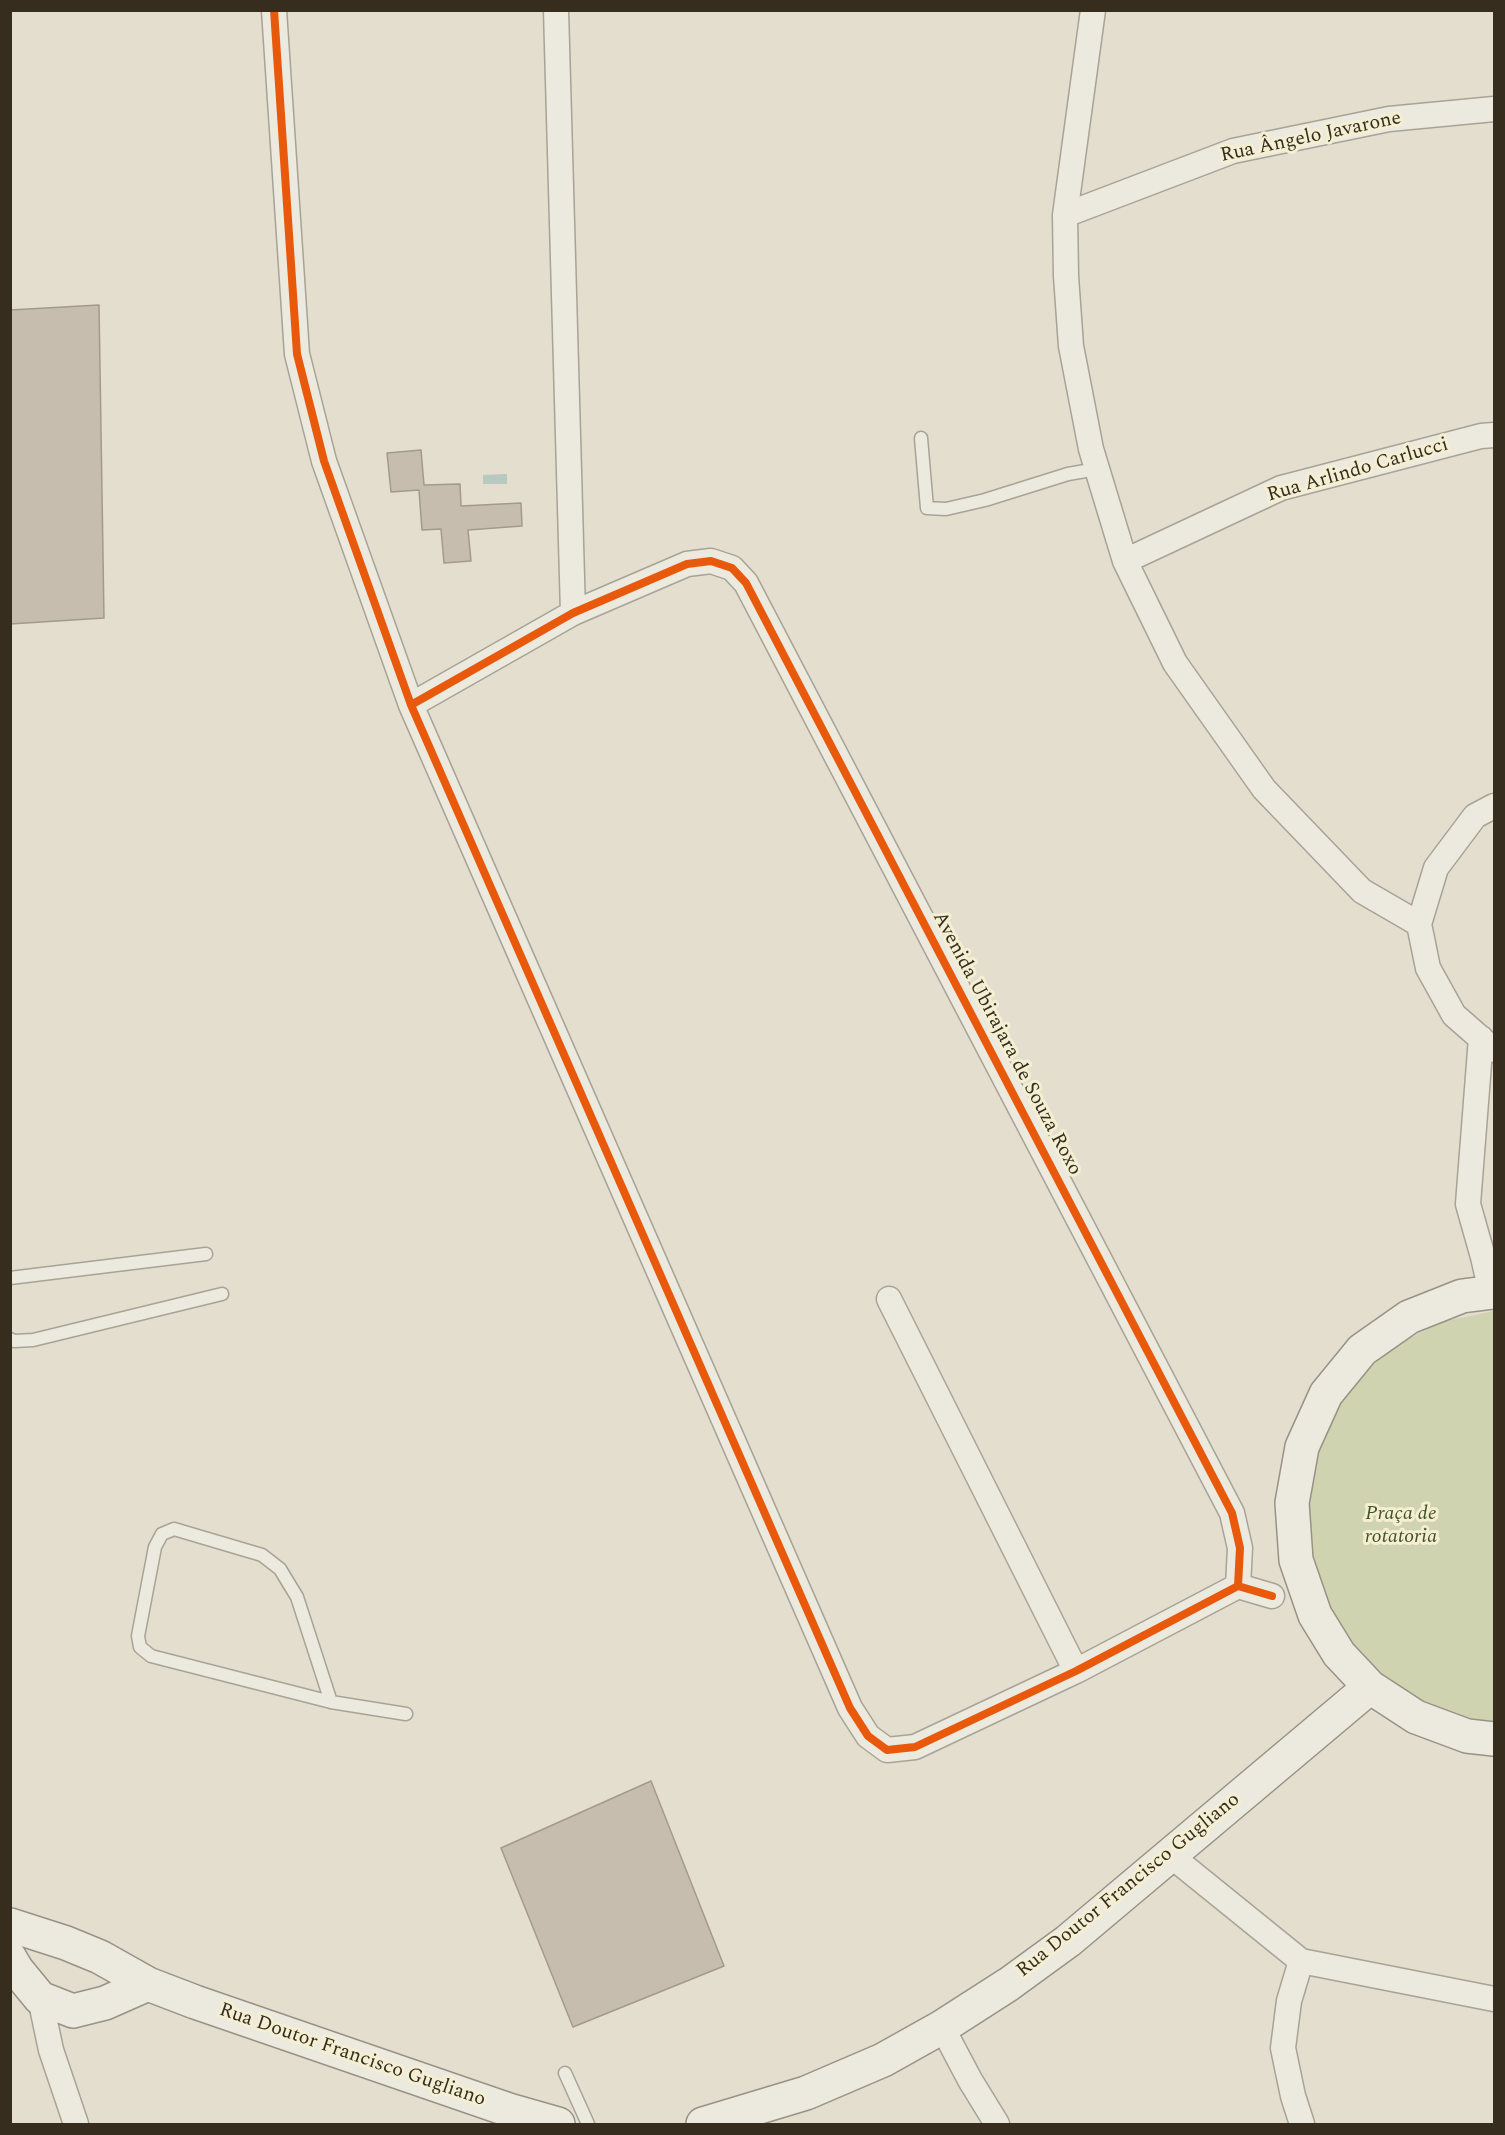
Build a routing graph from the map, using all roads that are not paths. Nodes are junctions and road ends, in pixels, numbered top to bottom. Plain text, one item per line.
1 (274, 10) edge
2 (556, 10) edge
3 (1093, 10) edge
4 (1494, 109) edge
5 (1065, 216) junction
6 (1494, 435) edge
7 (921, 438) dead end
8 (1097, 469) junction
9 (1125, 561) junction
10 (573, 613) junction
11 (411, 705) junction
12 (1494, 807) edge
13 (1419, 924) junction
14 (1488, 1044) edge
15 (206, 1254) dead end
16 (10, 1278) edge
17 (1493, 1292) edge
18 (222, 1294) dead end
19 (889, 1299) dead end
20 (10, 1339) edge
21 (1238, 1586) junction
22 (1272, 1596) dead end
23 (1076, 1671) junction
24 (1371, 1687) junction
25 (331, 1702) junction
26 (406, 1714) dead end
27 (1494, 1739) edge
28 (1170, 1855) junction
29 (10, 1925) edge
30 (10, 1958) edge
31 (1301, 1961) junction
32 (148, 1984) junction
33 (40, 1998) junction
34 (1494, 1999) edge
35 (942, 2027) junction
36 (564, 2073) dead end
37 (76, 2124) edge
38 (558, 2124) edge
39 (588, 2124) edge
40 (703, 2124) edge
41 (997, 2124) edge
42 (1302, 2124) edge

1 - 11 street
2 - 10 street
3 - 5 street
4 - 5 street, Rua Ângelo Javarone
5 - 8 street
6 - 9 street, Rua Arlindo Carlucci
7 - 8 lane
8 - 9 street
9 - 13 street
10 - 11 street
10 - 21 street, Avenida Ubirajara de Souza Roxo
11 - 23 street
12 - 13 street
13 - 14 street
14 - 17 street
15 - 16 lane
17 - 24 main road
18 - 20 lane
19 - 23 street
21 - 22 street
21 - 23 street
24 - 27 main road
24 - 28 main road, Rua Doutor Francisco Gugliano
25 - 25 lane
25 - 26 lane
28 - 31 street
28 - 35 main road, Rua Doutor Francisco Gugliano
29 - 32 main road, Rua Doutor Francisco Gugliano
30 - 33 main road
31 - 34 street
31 - 42 street
32 - 33 main road
32 - 38 main road, Rua Doutor Francisco Gugliano
33 - 37 street
35 - 40 main road, Rua Doutor Francisco Gugliano
35 - 41 street
36 - 39 lane

